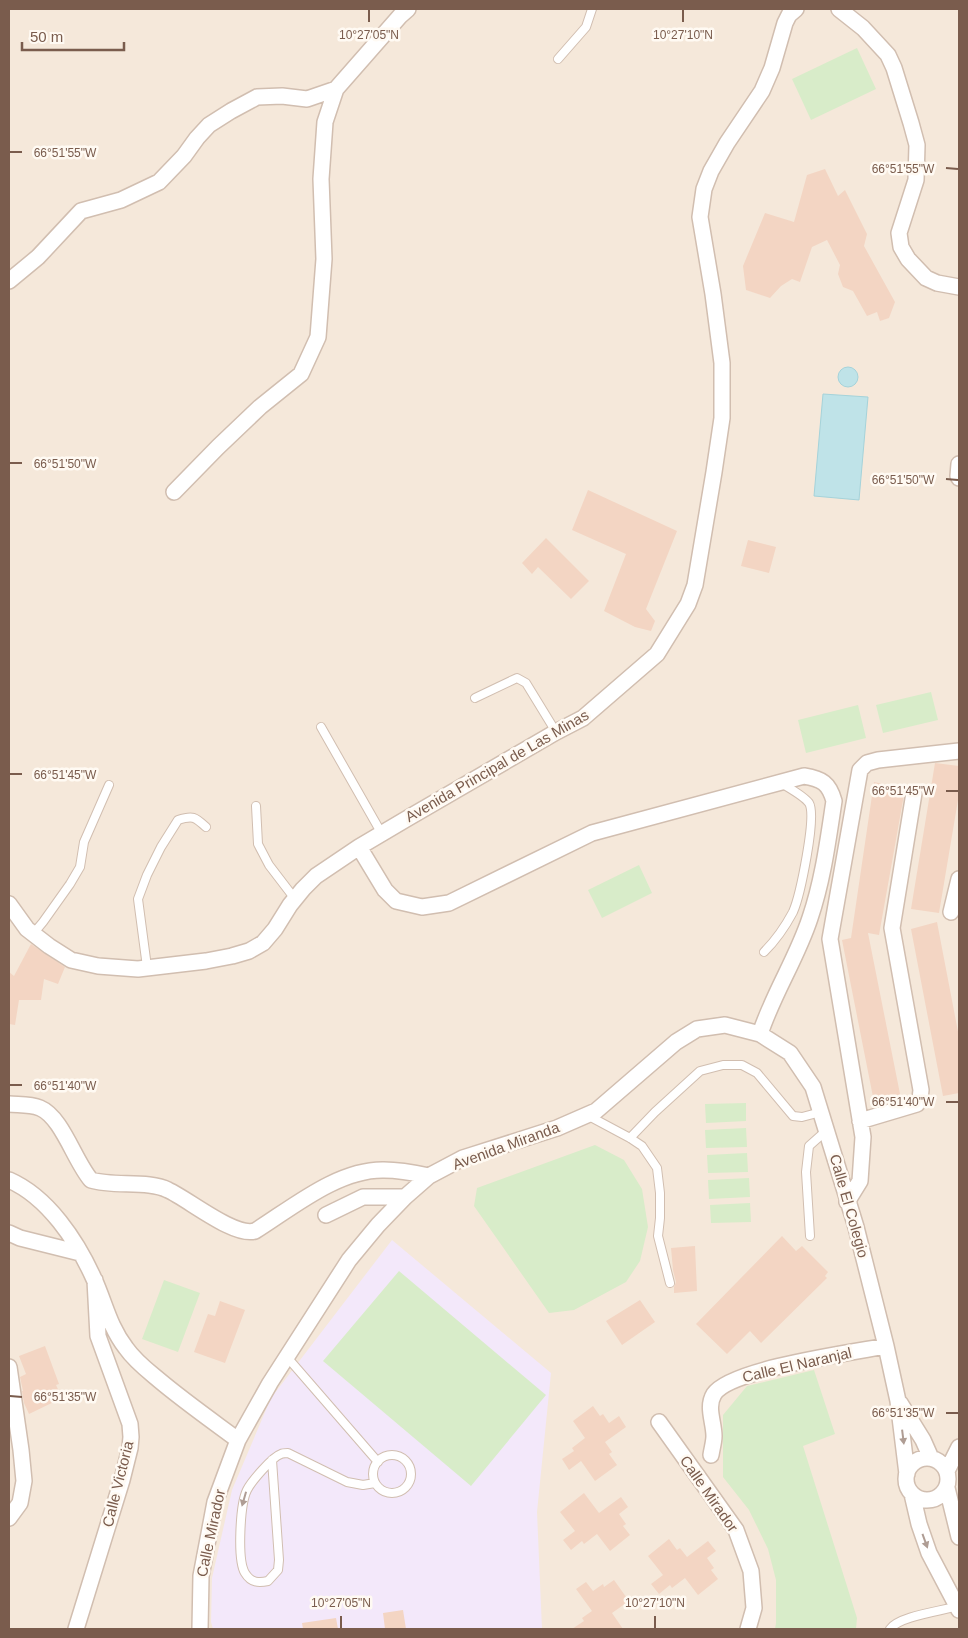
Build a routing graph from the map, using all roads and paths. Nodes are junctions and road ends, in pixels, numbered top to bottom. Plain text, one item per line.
1 (408, 9) edge
2 (592, 9) edge
3 (796, 9) edge
4 (839, 9) edge
5 (558, 58) dead end
6 (336, 89) junction
7 (9, 281) edge
8 (959, 287) edge
9 (959, 464) edge
10 (959, 478) edge
11 (174, 492) dead end
12 (475, 698) dead end
13 (321, 727) dead end
14 (556, 732) junction
15 (959, 752) edge
16 (782, 782) junction
17 (109, 785) dead end
18 (914, 793) dead end
19 (256, 806) dead end
20 (206, 827) dead end
21 (382, 834) junction
22 (359, 848) junction
23 (959, 879) edge
24 (295, 898) junction
25 (9, 904) edge
26 (951, 912) dead end
27 (33, 934) junction
28 (764, 952) dead end
29 (147, 967) junction
30 (760, 1034) junction
31 (9, 1104) edge
32 (821, 1112) junction
33 (587, 1115) junction
34 (860, 1121) junction
35 (827, 1130) junction
36 (630, 1138) junction
37 (430, 1176) junction
38 (9, 1180) edge
39 (405, 1197) junction
40 (847, 1202) junction
41 (326, 1215) dead end
42 (9, 1233) edge
43 (810, 1236) dead end
44 (80, 1253) junction
45 (95, 1280) junction
46 (670, 1283) dead end
47 (886, 1346) junction
48 (287, 1357) junction
49 (9, 1367) edge
50 (898, 1401) junction
51 (659, 1422) dead end
52 (238, 1440) junction
53 (959, 1447) edge
54 (711, 1454) dead end
55 (931, 1458) junction
56 (272, 1460) junction
57 (378, 1462) junction
58 (947, 1471) junction
59 (907, 1474) junction
60 (375, 1483) junction
61 (947, 1488) junction
62 (912, 1494) junction
63 (9, 1518) edge
64 (959, 1537) edge
65 (959, 1608) edge
66 (76, 1629) edge
67 (200, 1629) edge
68 (748, 1629) edge
69 (890, 1629) edge

1 - 6 street
2 - 5 lane
3 - 14 street, Avenida Principal de Las Minas
4 - 8 street
6 - 7 street
6 - 11 street
9 - 10 street
12 - 14 lane
13 - 21 lane
14 - 21 street, Avenida Principal de Las Minas
15 - 34 street
16 - 22 street
16 - 28 lane
16 - 30 street
17 - 27 lane
18 - 34 street
19 - 24 lane
20 - 29 lane
21 - 22 street, Avenida Principal de Las Minas
22 - 24 street, Avenida Principal de Las Minas
23 - 26 street
24 - 29 street, Avenida Principal de Las Minas
25 - 27 street, Avenida Principal de Las Minas
27 - 29 street, Avenida Principal de Las Minas
30 - 32 street, Calle El Colegio
30 - 33 street, Avenida Miranda
31 - 37 street
32 - 35 street, Calle El Colegio
32 - 36 lane
33 - 36 lane
33 - 37 street, Avenida Miranda
34 - 40 street
35 - 40 street, Calle El Colegio
35 - 43 lane
36 - 46 lane
37 - 39 street, Avenida Miranda
38 - 44 street
39 - 41 street
39 - 48 street, Avenida Miranda
40 - 47 street, Calle El Colegio
42 - 44 street
44 - 45 street
45 - 52 street
45 - 66 street, Calle Victoria
47 - 50 street, Calle El Colegio
47 - 54 street, Calle El Naranjal
48 - 52 street, Avenida Miranda
48 - 57 lane
49 - 63 street
50 - 55 street, Calle El Colegio
50 -> 59 street, Calle El Colegio
51 - 68 street, Calle Mirador
52 - 67 street, Calle Mirador
53 - 58 street
55 - 58 street, Calle El Colegio
55 - 59 street
56 -> 56 lane
56 - 60 lane
57 - 60 lane
57 - 60 lane
58 - 61 street
59 - 62 street, Calle El Colegio
61 - 62 street
61 - 64 street
62 -> 65 street, Calle El Colegio
65 - 69 lane

